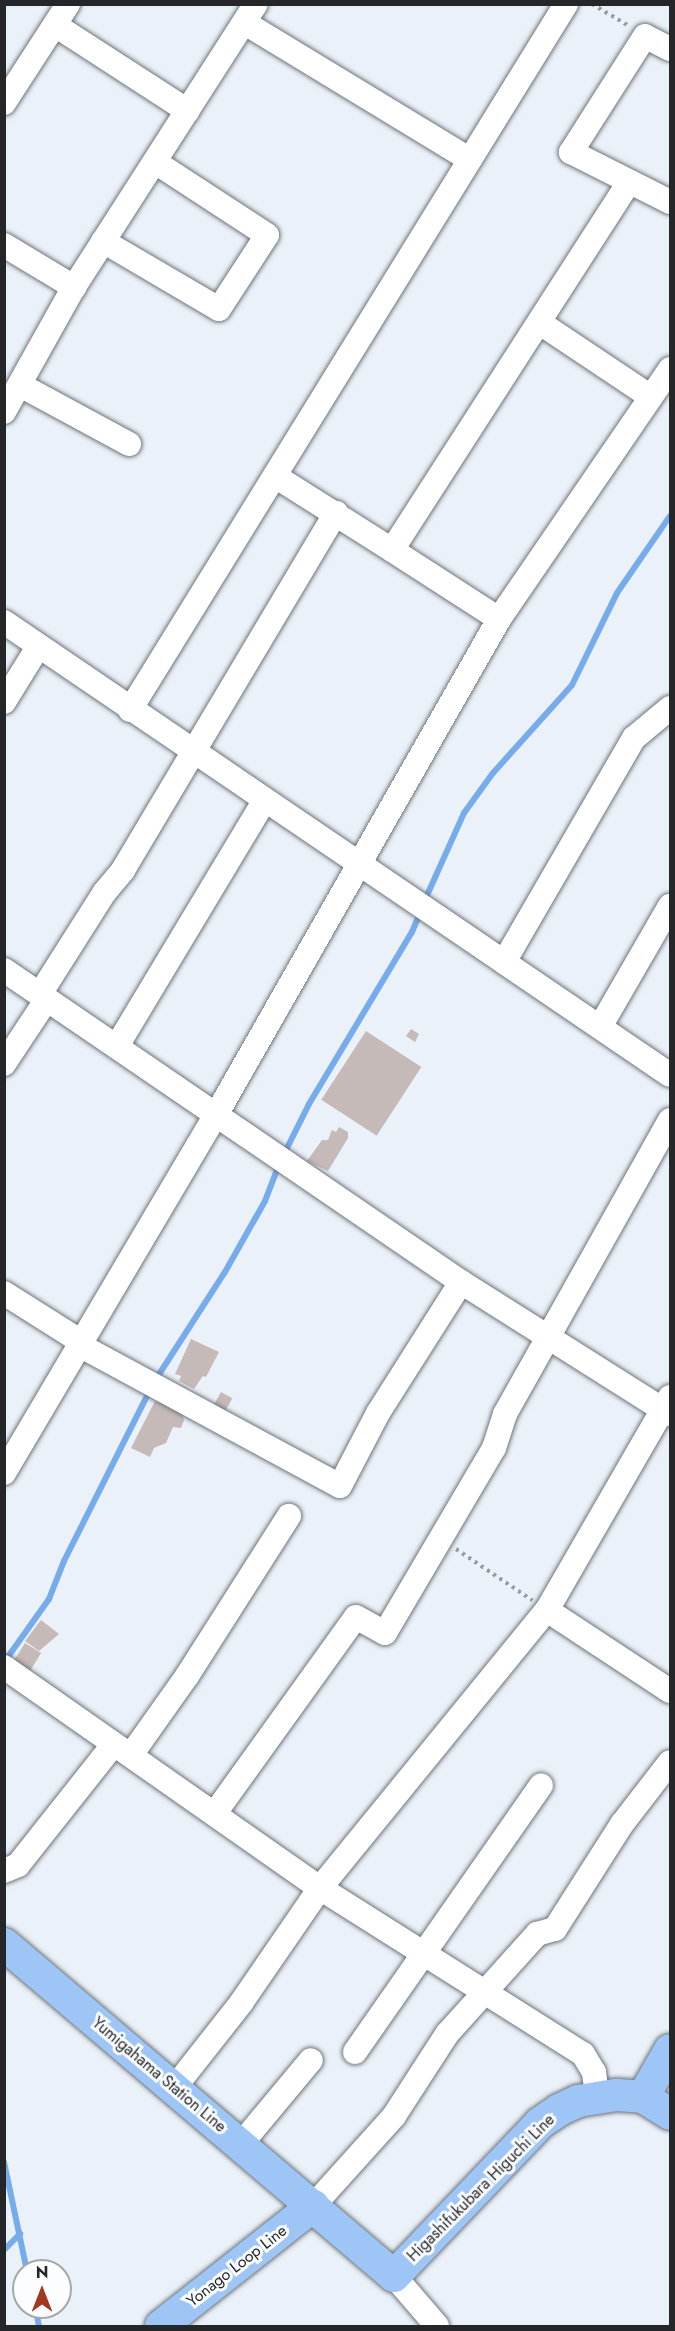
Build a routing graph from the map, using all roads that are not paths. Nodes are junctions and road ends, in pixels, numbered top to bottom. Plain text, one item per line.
1 (68, 4) edge
2 (566, 4) edge
3 (250, 14) edge
4 (55, 25) junction
5 (670, 50) edge
6 (7, 96) edge
7 (188, 111) junction
8 (471, 160) junction
9 (154, 162) junction
10 (629, 182) junction
11 (670, 202) edge
12 (103, 242) junction
13 (4, 244) edge
14 (74, 287) junction
15 (540, 323) junction
16 (670, 369) edge
17 (651, 397) junction
18 (10, 398) edge
19 (129, 444) dead end
20 (275, 476) junction
21 (336, 513) junction
22 (392, 550) junction
23 (499, 619) junction
24 (4, 622) edge
25 (38, 647) junction
26 (4, 702) edge
27 (670, 708) edge
28 (130, 710) junction
29 (194, 752) junction
30 (264, 801) junction
31 (357, 864) junction
32 (670, 906) edge
33 (504, 962) junction
34 (4, 970) edge
35 (43, 997) junction
36 (600, 1027) junction
37 (117, 1046) junction
38 (4, 1064) edge
39 (670, 1075) edge
40 (216, 1115) junction
41 (670, 1120) edge
42 (461, 1282) junction
43 (4, 1293) edge
44 (551, 1337) junction
45 (82, 1345) junction
46 (668, 1407) edge
47 (4, 1473) edge
48 (289, 1515) dead end
49 (547, 1610) junction
50 (4, 1667) edge
51 (670, 1691) edge
52 (123, 1749) junction
53 (670, 1762) edge
54 (541, 1785) dead end
55 (215, 1813) junction
56 (4, 1871) edge
57 (320, 1888) junction
58 (4, 1944) edge
59 (423, 1955) junction
60 (484, 1995) junction
61 (670, 2050) edge
62 (355, 2052) dead end
63 (311, 2060) dead end
64 (175, 2087) junction
65 (597, 2097) junction
66 (643, 2097) junction
67 (670, 2114) edge
68 (241, 2144) junction
69 (313, 2206) junction
70 (394, 2276) junction
71 (161, 2326) edge
72 (437, 2326) edge

1 - 4 street
2 - 8 street
3 - 7 street
3 - 8 street
4 - 6 street
4 - 7 street
5 - 10 street
7 - 9 street
8 - 20 street
9 - 12 street
9 - 12 street
10 - 11 street
10 - 15 street
12 - 14 street
13 - 14 street
14 - 18 street
15 - 17 street
15 - 22 street
16 - 17 street
17 - 23 street
18 - 19 street
20 - 21 street
20 - 28 street
21 - 22 street
21 - 29 street
22 - 23 street
23 - 31 street
24 - 25 street
25 - 26 street
25 - 28 street
27 - 33 street
28 - 29 street
29 - 30 street
29 - 35 street
30 - 31 street
30 - 37 street
31 - 33 street
31 - 40 street
32 - 36 street
33 - 36 street
34 - 35 street
35 - 37 street
35 - 38 street
36 - 39 street
37 - 40 street
40 - 42 street
40 - 45 street
41 - 44 street
42 - 44 street
42 - 45 street
43 - 45 street
44 - 46 street
44 - 55 street
45 - 47 street
46 - 49 street
48 - 52 street
49 - 51 street
49 - 57 street
50 - 52 street
52 - 55 street
52 - 56 street
53 - 60 street
54 - 59 street
55 - 57 street
57 - 59 street
57 - 64 street
58 - 64 main road, Yumigahama Station Line
59 - 60 street
59 - 62 street
60 - 65 street
60 - 69 street
61 - 66 main road
63 - 68 street
64 - 68 main road, Yumigahama Station Line
65 - 66 main road, Higashifukubara Higuchi Line
65 - 70 main road, Higashifukubara Higuchi Line
66 - 67 main road
68 - 69 main road, Yumigahama Station Line
69 - 70 main road, Higashifukubara Higuchi Line
69 - 71 main road, Yonago Loop Line
70 - 72 street

